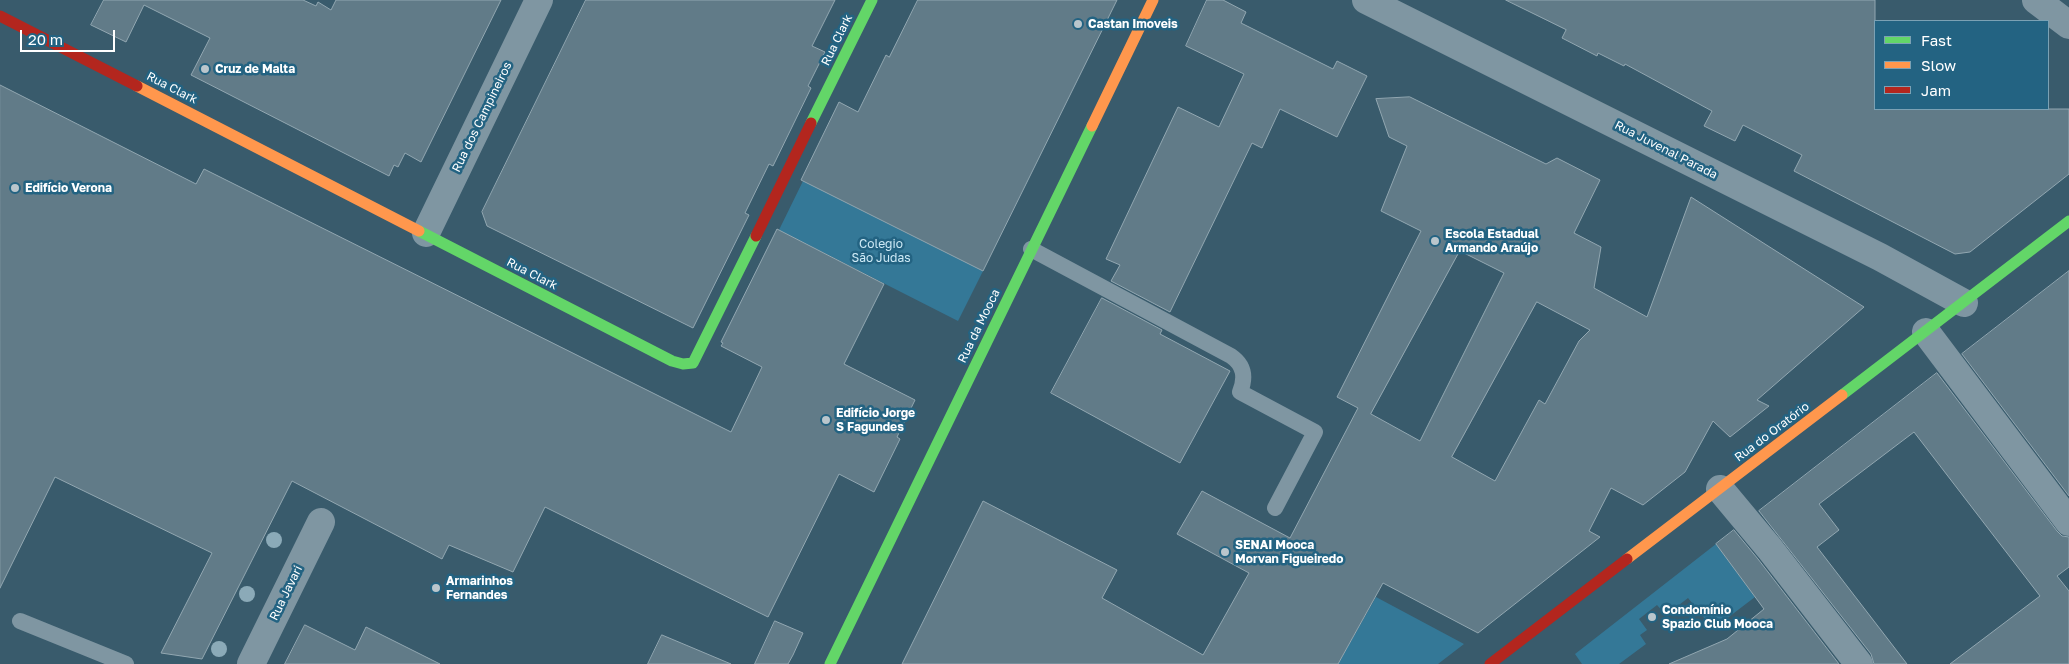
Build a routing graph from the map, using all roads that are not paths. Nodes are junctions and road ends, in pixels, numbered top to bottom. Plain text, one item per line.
1 (539, 0) edge
2 (872, 0) edge
3 (1153, 0) edge
4 (1366, 0) edge
5 (2036, 0) edge
6 (0, 16) edge
7 (2069, 25) edge
8 (2069, 221) edge
9 (426, 233) junction
10 (1031, 249) junction
11 (1964, 302) junction
12 (1926, 332) junction
13 (1720, 489) junction
14 (1275, 508) dead end
15 (321, 522) dead end
16 (2069, 522) edge
17 (20, 621) dead end
18 (126, 664) edge
19 (251, 664) edge
20 (830, 664) edge
21 (1490, 664) edge
22 (1859, 664) edge

1 - 9 street, Rua dos Campineiros
2 - 9 street, Rua Clark
3 - 10 street, Rua da Mooca
4 - 11 street, Rua Juvenal Parada
5 - 7 street
6 - 9 street, Rua Clark
8 - 11 street, Rua do Oratório
10 - 14 lane
10 - 20 street, Rua da Mooca
11 - 12 street, Rua do Oratório
12 - 13 street, Rua do Oratório
12 - 16 street
13 - 21 street, Rua do Oratório
13 - 22 street
15 - 19 street, Rua Javari
17 - 18 lane

